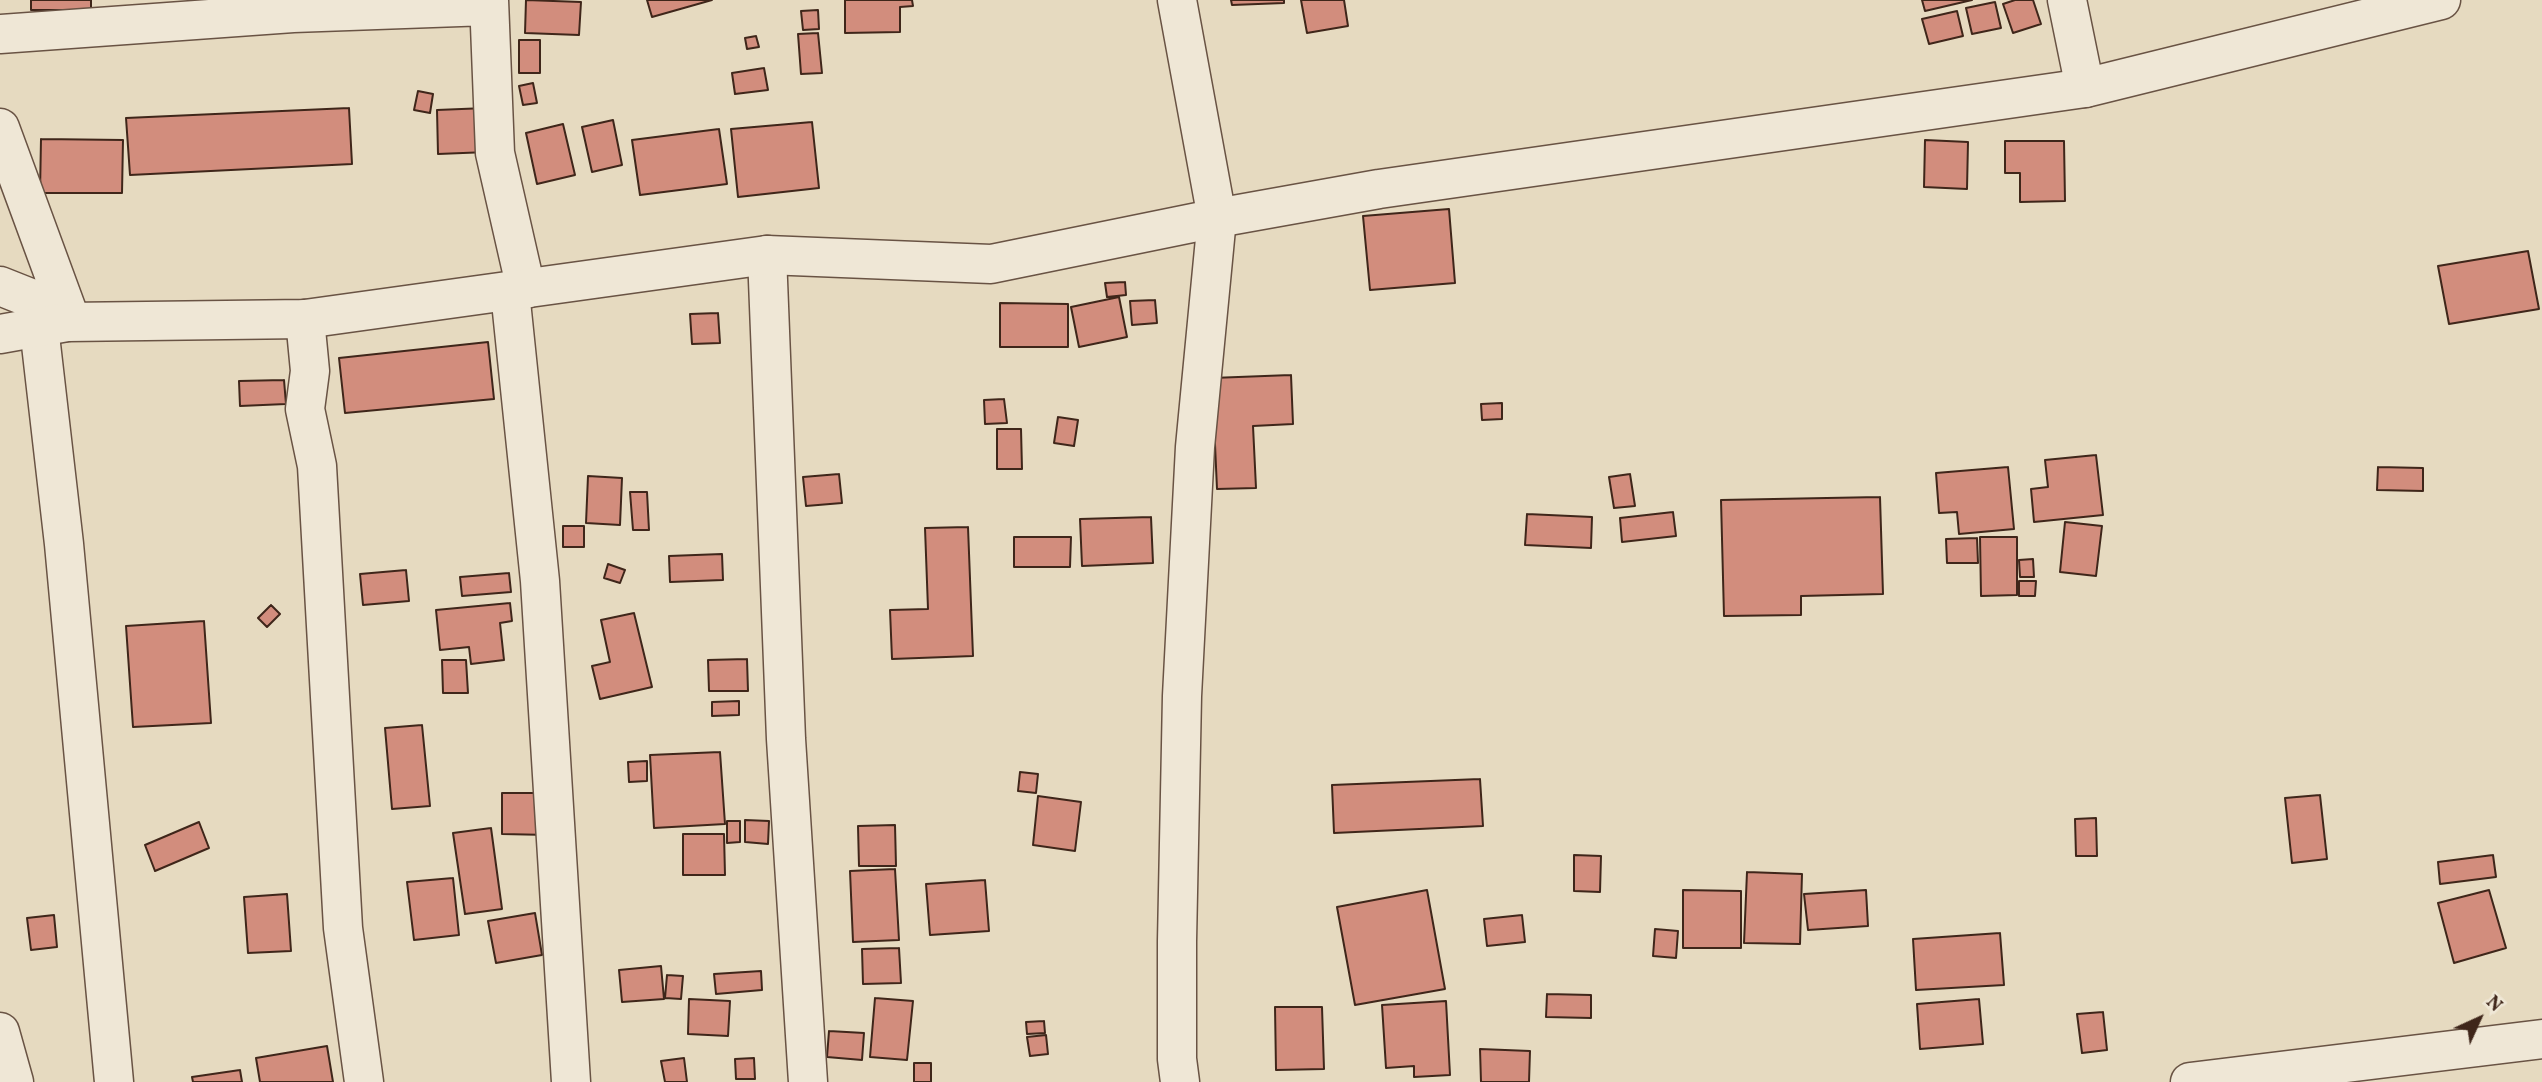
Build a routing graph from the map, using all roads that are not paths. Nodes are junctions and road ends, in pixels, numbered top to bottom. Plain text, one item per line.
1 (1177, 0) edge
2 (2067, 0) edge
3 (2441, 0) edge
4 (489, 3) edge
5 (295, 6) edge
6 (0, 34) edge
7 (2085, 88) junction
8 (0, 128) edge
9 (1217, 218) junction
10 (767, 255) junction
11 (0, 286) edge
12 (518, 290) junction
13 (305, 319) junction
14 (58, 321) junction
15 (0, 334) edge
16 (0, 1032) edge
17 (2542, 1039) edge
18 (14, 1082) edge
19 (114, 1082) edge
20 (364, 1082) edge
21 (570, 1082) edge
22 (808, 1082) edge
23 (1180, 1082) edge
24 (2190, 1082) edge

1 - 9 street
2 - 7 street
3 - 7 street
4 - 5 street
4 - 12 street
5 - 6 street
7 - 9 street
8 - 14 street
9 - 10 street
9 - 23 street
10 - 12 street
10 - 22 street
11 - 14 street
12 - 13 street
12 - 21 street
13 - 14 street
13 - 20 street
14 - 15 street
14 - 19 street
16 - 18 street
17 - 24 street

